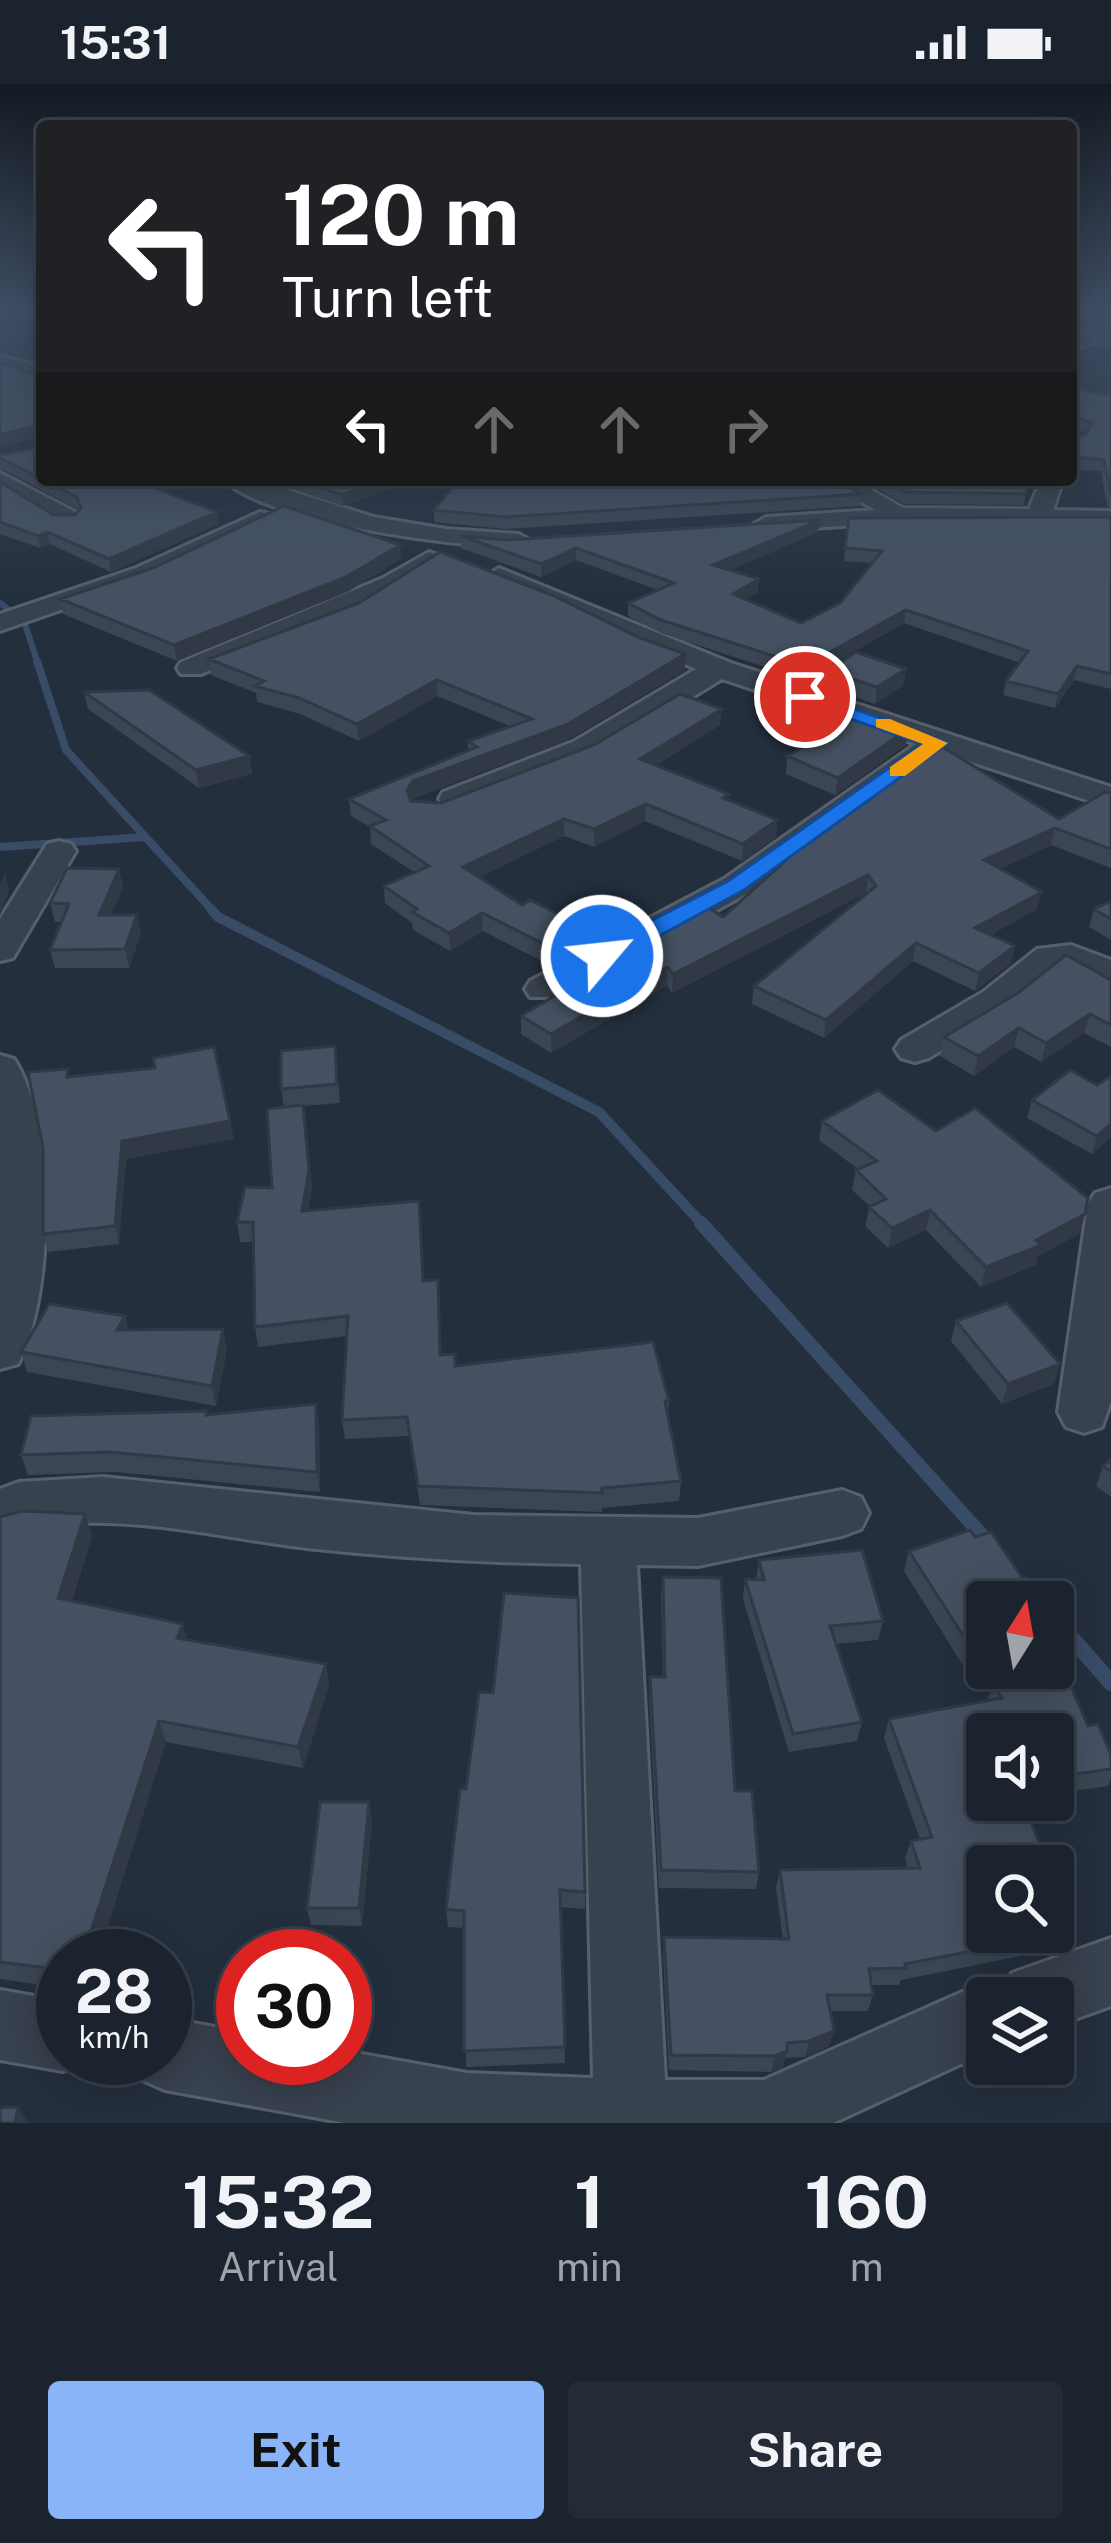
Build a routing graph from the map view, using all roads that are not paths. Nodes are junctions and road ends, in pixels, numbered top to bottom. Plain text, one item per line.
1 (0, 480) edge
2 (250, 486) edge
3 (848, 486) edge
4 (1050, 486) edge
5 (292, 503) junction
6 (897, 515) junction
7 (68, 518) edge
8 (1111, 518) edge
9 (1037, 519) junction
10 (748, 525) edge
11 (395, 529) junction
12 (553, 541) edge
13 (433, 554) junction
14 (0, 623) edge
15 (191, 668) dead end
16 (721, 670) junction
17 (938, 743) junction
18 (1111, 798) edge
19 (428, 809) edge
20 (58, 851) dead end
21 (0, 950) edge
22 (1111, 974) edge
23 (544, 989) dead end
24 (915, 1049) dead end
25 (0, 1068) edge
26 (1111, 1204) edge
27 (0, 1350) edge
28 (1084, 1412) dead end
29 (842, 1513) dead end
30 (0, 1514) edge
31 (608, 1541) junction
32 (1111, 1972) edge
33 (1074, 1985) edge
34 (0, 2025) edge
35 (966, 2026) edge
36 (36, 2031) edge
37 (192, 2060) edge
38 (467, 2116) edge
39 (630, 2116) junction
40 (767, 2120) edge

1 - 7 street
2 - 5 street
3 - 6 street
4 - 9 street
5 - 11 street
5 - 14 street
6 - 9 street
6 - 10 street
8 - 9 street
11 - 12 street
11 - 13 street
13 - 15 street
13 - 16 street
16 - 17 street
16 - 19 street
17 - 18 street
17 - 23 street
20 - 21 street
22 - 24 street
25 - 27 street
26 - 28 street
29 - 31 street
30 - 31 street
31 - 39 street
32 - 33 street
34 - 36 street
35 - 40 street
37 - 38 street
38 - 39 street
39 - 40 street

